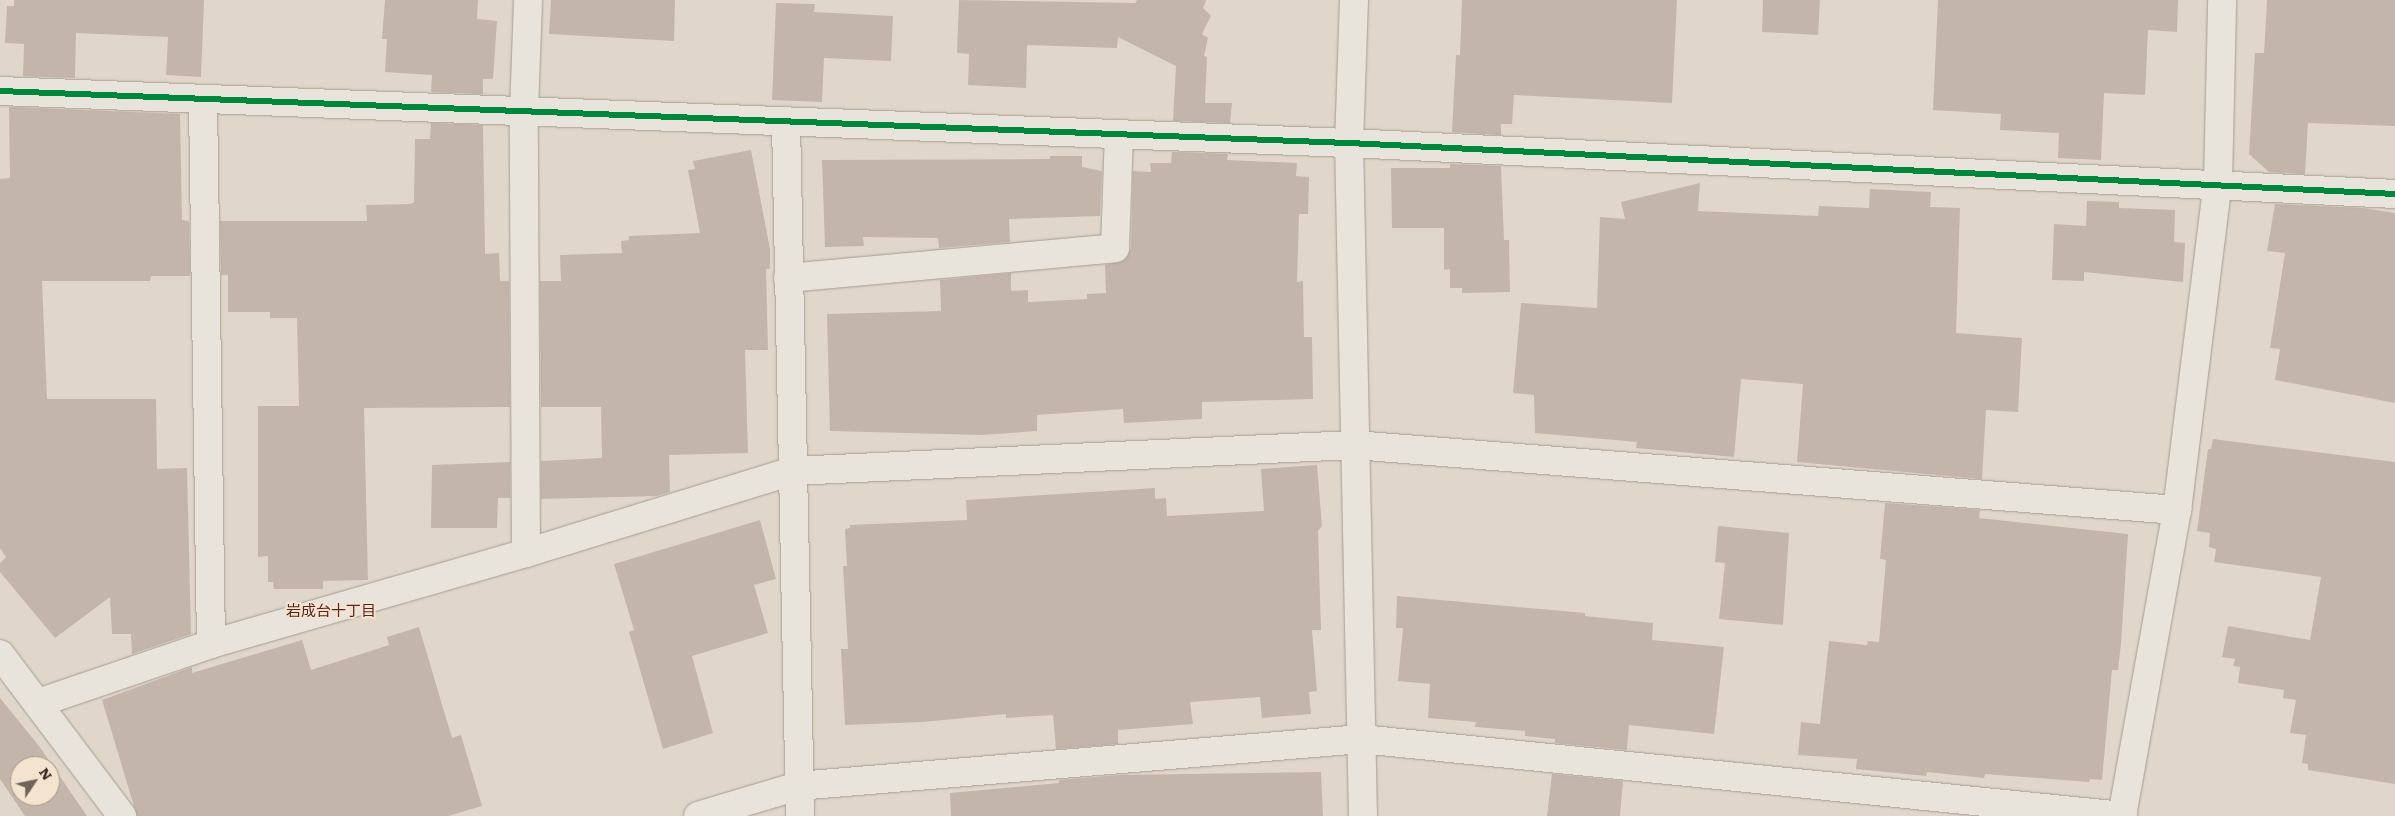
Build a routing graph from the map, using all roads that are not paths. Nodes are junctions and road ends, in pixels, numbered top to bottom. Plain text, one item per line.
1 (528, 0) edge
2 (1354, 0) edge
3 (2222, 0) edge
4 (0, 90) edge
5 (202, 100) junction
6 (524, 111) junction
7 (786, 122) junction
8 (1119, 134) junction
9 (1349, 143) junction
10 (2218, 184) junction
11 (2395, 194) edge
12 (788, 278) junction
13 (1354, 445) junction
14 (792, 471) junction
15 (2177, 510) junction
16 (526, 553) junction
17 (211, 644) junction
18 (0, 654) edge
19 (38, 703) junction
20 (1360, 739) junction
21 (798, 786) junction
22 (122, 816) edge
23 (698, 816) edge
24 (800, 816) edge
25 (1363, 816) edge
26 (2122, 816) edge

1 - 6 street
2 - 9 street
3 - 10 street
4 - 5 street
5 - 6 street
5 - 17 street
6 - 7 street
6 - 16 street
7 - 8 street
7 - 12 street
8 - 9 street
8 - 12 street
9 - 10 street
9 - 13 street
10 - 11 street
10 - 15 street
12 - 14 street
13 - 14 street
13 - 15 street
13 - 20 street
14 - 16 street
14 - 21 street
15 - 26 street
16 - 17 street
17 - 19 street
18 - 19 street
19 - 22 street
20 - 21 street
20 - 25 street
20 - 26 street
21 - 23 street
21 - 24 street

